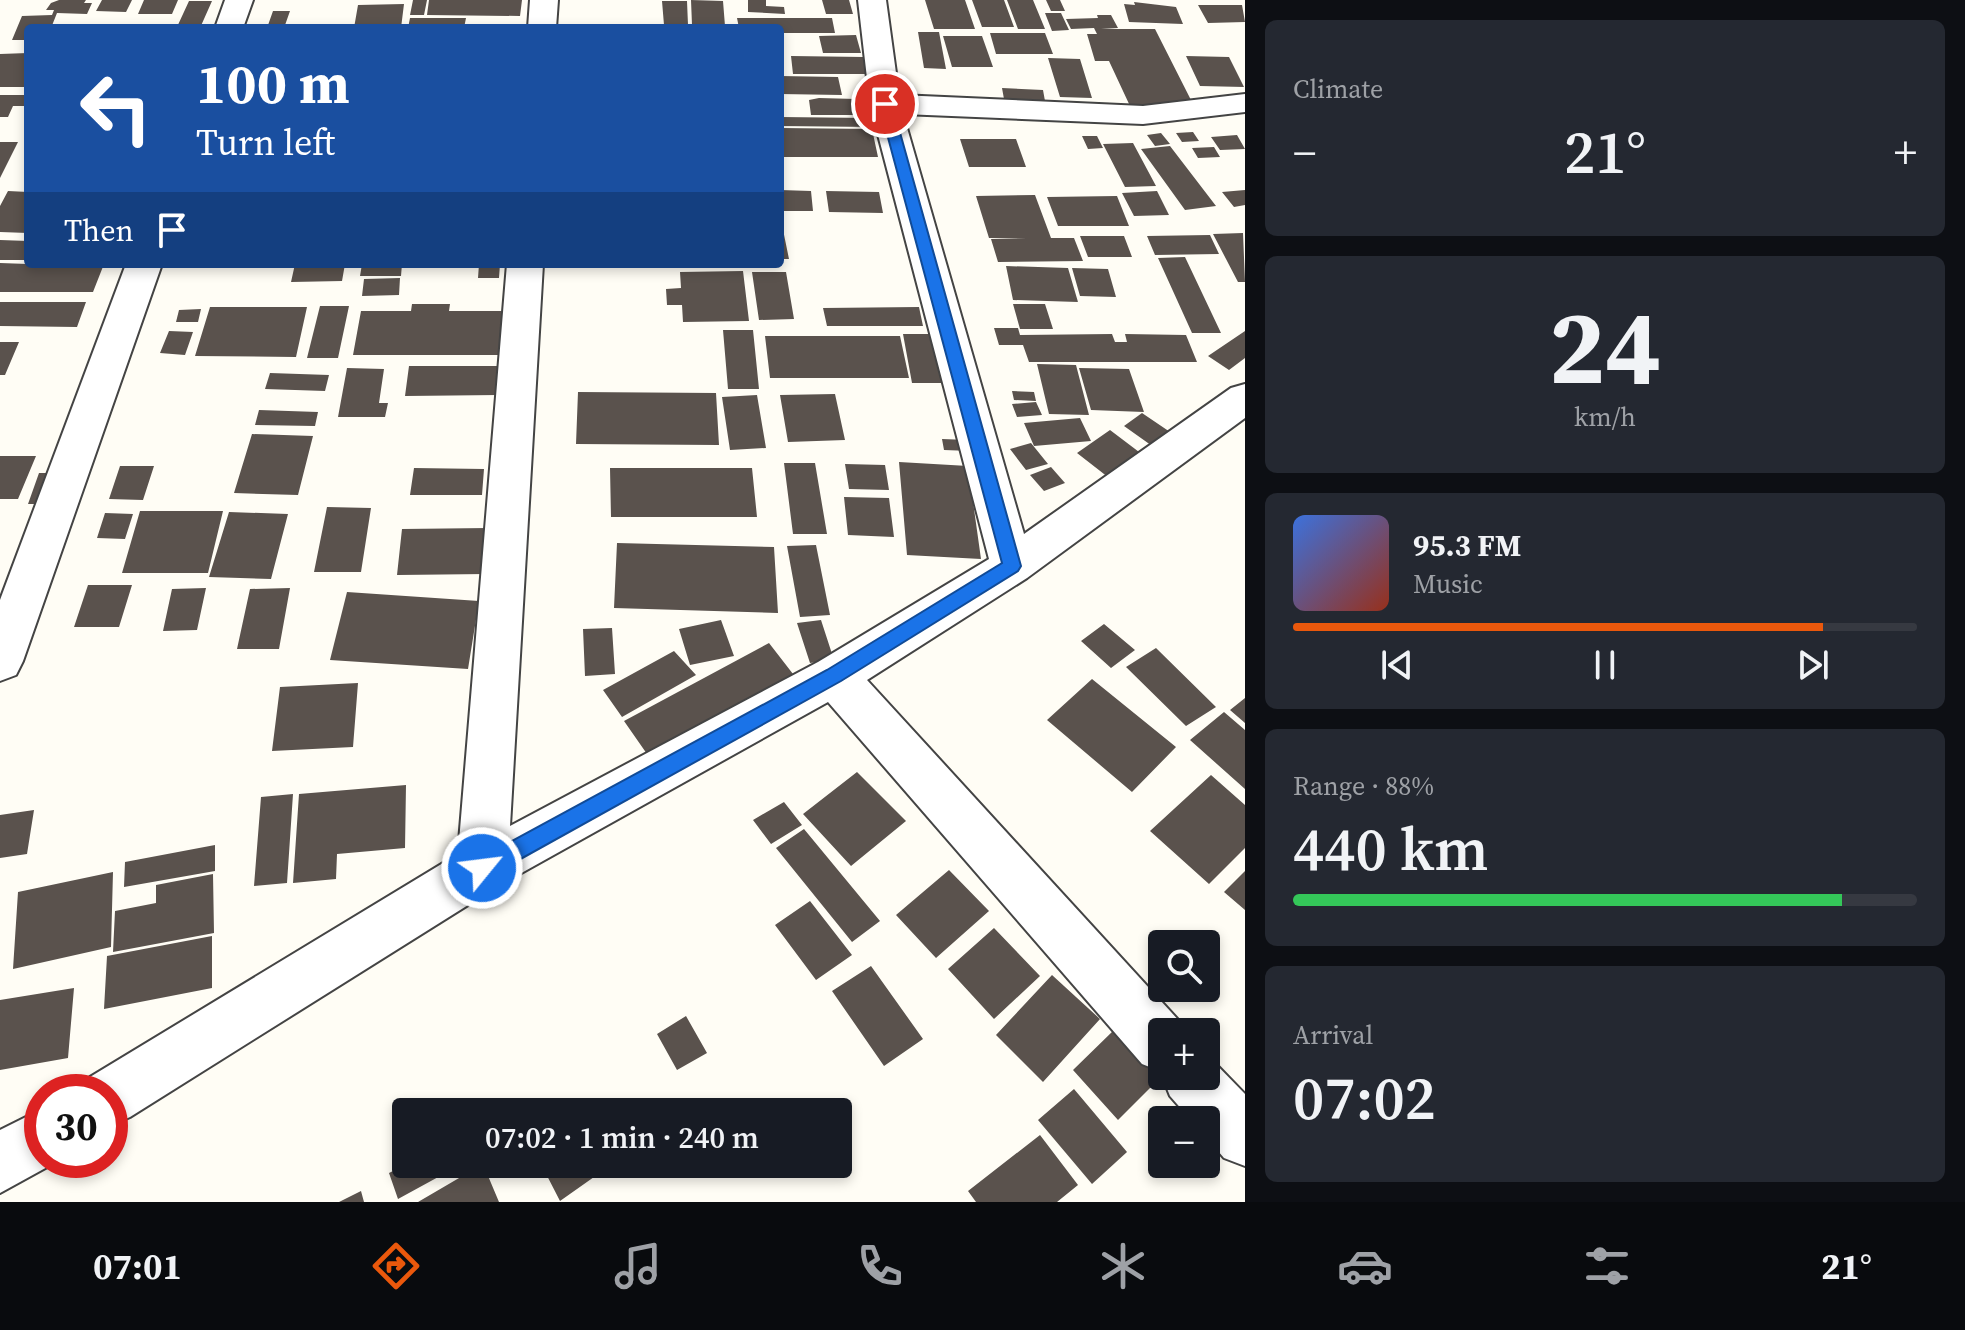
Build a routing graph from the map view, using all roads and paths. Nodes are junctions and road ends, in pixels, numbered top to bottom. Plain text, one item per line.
1 (239, 0) edge
2 (544, 0) edge
3 (872, 0) edge
4 (230, 24) edge
5 (542, 24) edge
6 (1245, 103) edge
7 (885, 104) junction
8 (143, 268) edge
9 (525, 268) edge
10 (1245, 398) edge
11 (1012, 566) junction
12 (0, 661) edge
13 (834, 676) junction
14 (482, 868) junction
15 (1148, 1028) edge
16 (128, 1086) edge
17 (1203, 1090) edge
18 (1245, 1137) edge
19 (24, 1149) edge
20 (0, 1164) edge

1 - 4 street
2 - 5 street
3 - 7 street
6 - 7 street
7 - 11 street
8 - 12 street
9 - 14 street
10 - 11 street
11 - 13 street
13 - 14 street
13 - 15 street
14 - 16 street
17 - 18 street
19 - 20 street

